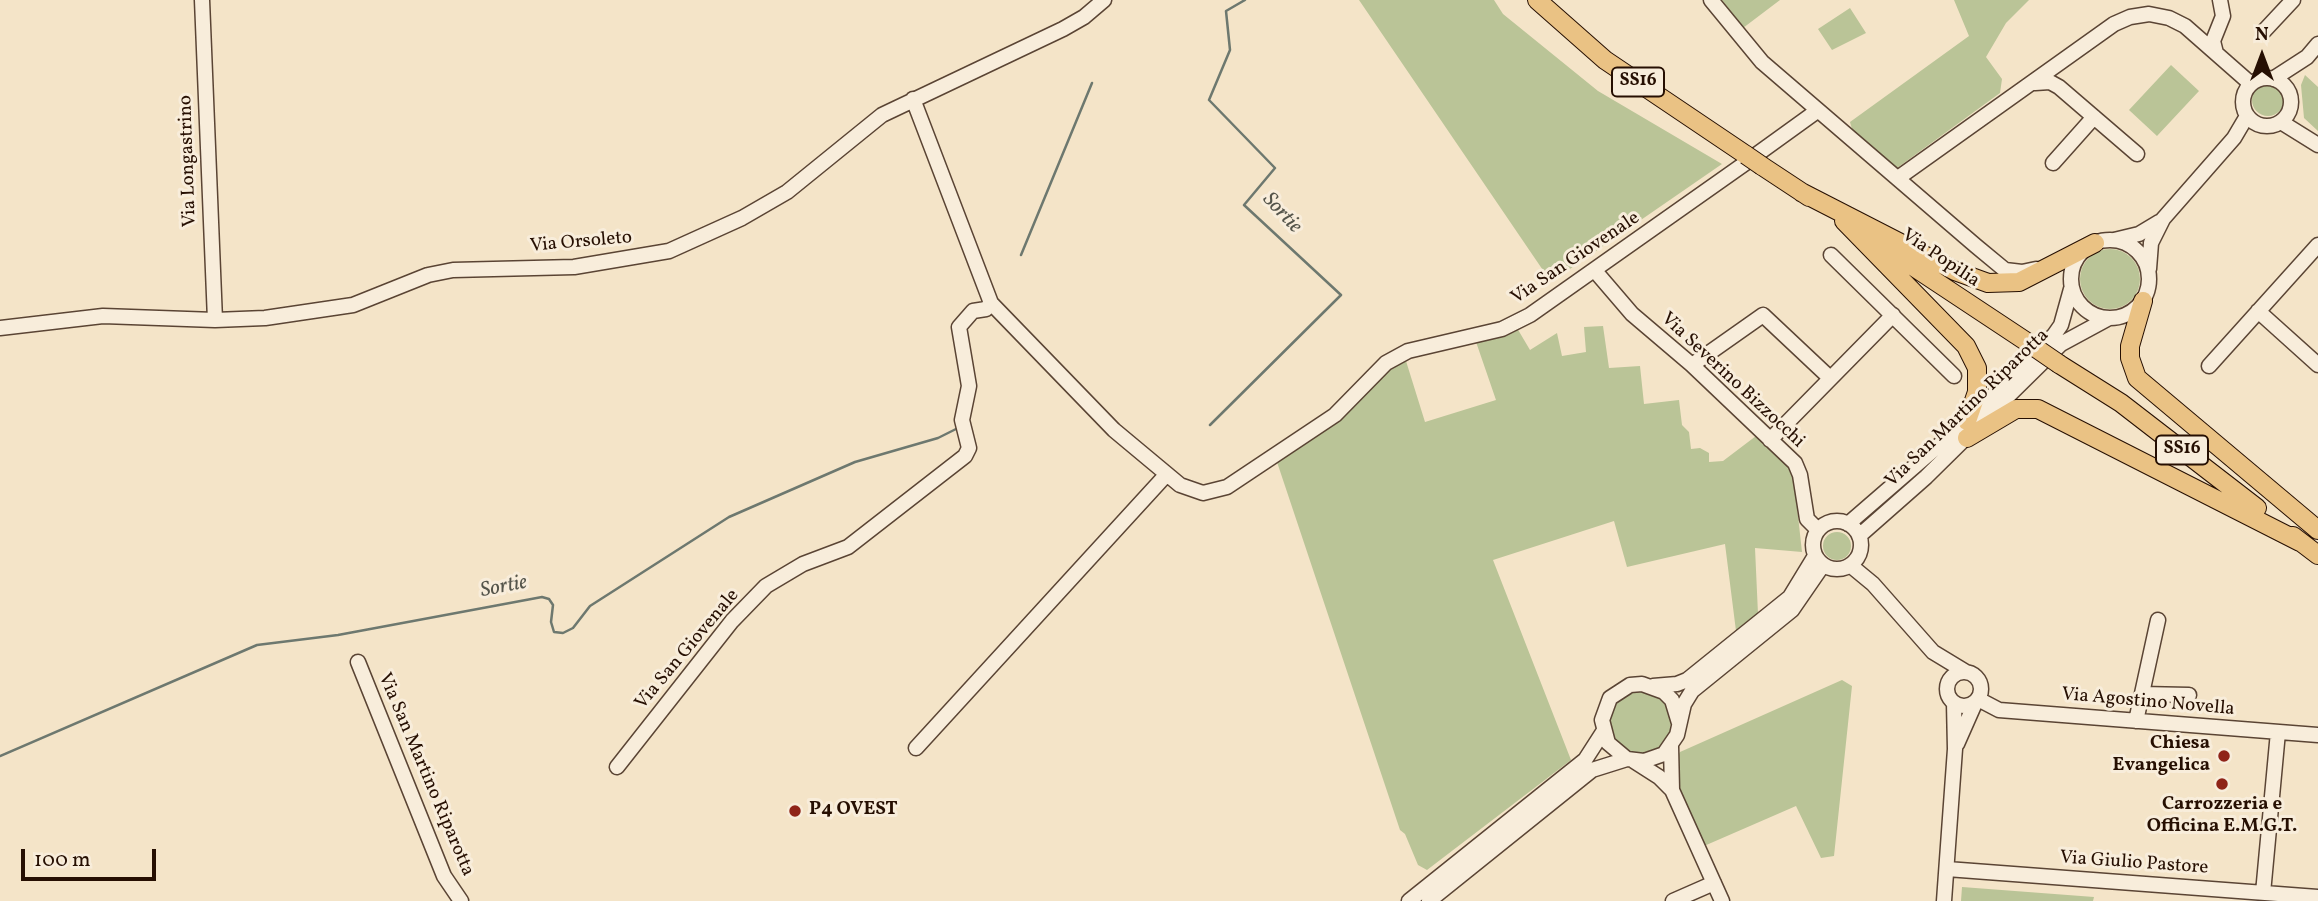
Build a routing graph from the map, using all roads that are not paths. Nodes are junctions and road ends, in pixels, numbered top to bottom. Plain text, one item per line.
1 (202, 0) edge
2 (1104, 0) edge
3 (1537, 0) edge
4 (1711, 0) edge
5 (2220, 0) edge
6 (2293, 0) edge
7 (2264, 31) dead end
8 (2197, 36) junction
9 (2318, 44) edge
10 (2217, 53) junction
11 (2307, 57) junction
12 (2056, 68) junction
13 (2273, 79) junction
14 (2034, 83) junction
15 (2251, 84) junction
16 (2059, 88) junction
17 (2289, 92) junction
18 (2072, 98) junction
19 (913, 99) junction
20 (1817, 111) junction
21 (2286, 116) junction
22 (2094, 117) junction
23 (2251, 120) junction
24 (2318, 143) edge
25 (2137, 154) dead end
26 (1753, 160) junction
27 (2053, 163) dead end
28 (1898, 178) junction
29 (1801, 192) junction
30 (2163, 219) junction
31 (1844, 221) junction
32 (2103, 242) junction
33 (2318, 244) edge
34 (1831, 255) dead end
35 (2045, 267) junction
36 (1596, 272) junction
37 (2149, 274) junction
38 (2071, 289) junction
39 (2143, 301) junction
40 (990, 303) junction
41 (2258, 311) junction
42 (1892, 315) junction
43 (2109, 318) junction
44 (215, 320) junction
45 (0, 328) edge
46 (1692, 365) junction
47 (2318, 365) edge
48 (2208, 366) dead end
49 (1954, 376) dead end
50 (1830, 378) junction
51 (1967, 430) junction
52 (1770, 440) junction
53 (1166, 475) junction
54 (1848, 524) junction
55 (1818, 530) junction
56 (2318, 530) edge
57 (1859, 536) junction
58 (2300, 542) junction
59 (1860, 553) junction
60 (2318, 555) edge
61 (1819, 560) junction
62 (1850, 565) junction
63 (1873, 584) junction
64 (2158, 620) dead end
65 (1933, 652) junction
66 (358, 662) dead end
67 (1966, 672) junction
68 (1653, 686) junction
69 (1946, 686) junction
70 (2141, 694) junction
71 (2189, 695) dead end
72 (1977, 700) junction
73 (1954, 703) junction
74 (2136, 721) junction
75 (1679, 723) junction
76 (1603, 732) junction
77 (2278, 732) junction
78 (2318, 735) edge
79 (1671, 746) junction
80 (916, 748) dead end
81 (1955, 749) junction
82 (1630, 759) junction
83 (617, 766) dead end
84 (1672, 790) junction
85 (1947, 869) junction
86 (1714, 883) junction
87 (2263, 893) junction
88 (2318, 897) edge
89 (461, 901) edge
90 (1409, 901) edge
91 (1429, 901) edge
92 (1673, 901) edge
93 (1722, 901) edge
94 (1944, 901) edge

1 - 44 street, Via Longastrino
2 - 19 street, Via Orsoleto
3 - 26 main road, Via Popilia / SS16
4 - 20 street, Via Popilia
5 - 8 street
5 - 10 street
6 - 7 street
8 - 10 street
8 - 12 street
9 - 11 street
10 - 15 street
11 - 13 street
11 - 17 street
12 - 14 street
12 - 16 street
12 - 18 street
13 - 15 street
13 - 17 street
14 - 16 street
14 - 28 street
15 - 23 street
16 - 18 street
17 - 21 street
18 - 22 street
19 - 40 street, Via San Giovenale
19 - 44 street, Via Orsoleto
20 - 26 street, Via San Giovenale
20 - 28 street, Via Popilia
21 - 23 street
21 - 24 street
21 - 24 street
22 - 25 street
22 - 27 street
23 - 30 street
26 - 29 main road, Via Popilia / SS16
26 - 36 street, Via San Giovenale
28 - 35 street, Via Popilia
29 - 31 main road, Via Popilia / SS16
29 - 35 main road
30 - 32 street
30 - 37 street
31 - 51 main road
31 - 58 main road, Via Popilia / SS16, bridge
32 - 35 main road
32 - 37 street
32 - 38 street
33 - 41 street
34 - 42 street
36 - 46 street, Via Severino Bizzocchi
36 - 53 street, Via San Giovenale
37 - 39 street
38 - 43 street
38 - 51 street, Via San Martino Riparotta
39 - 43 street
39 - 56 main road
40 - 53 street, Via San Giovenale
40 - 83 street, Via San Giovenale
41 - 47 street
41 - 48 street
42 - 49 street
42 - 50 street
43 - 51 street, Via San Martino Riparotta
44 - 45 street, Via Orsoleto
46 - 50 street
46 - 52 street, Via Severino Bizzocchi
50 - 52 street
51 - 54 street, Via San Martino Riparotta
51 - 57 street, Via San Martino Riparotta
51 - 58 main road
52 - 55 street, Via Severino Bizzocchi
53 - 80 street
54 - 55 street
54 - 57 street
55 - 61 street
57 - 59 street
58 - 60 main road, Via Popilia / SS16
59 - 62 street
59 - 63 street
61 - 62 street
61 - 68 street
61 - 75 street
62 - 63 street
63 - 65 street
64 - 70 street
65 - 67 street
65 - 69 street
66 - 89 street, Via San Martino Riparotta
67 - 69 street
67 - 72 street
68 - 75 street
68 - 76 street
69 - 73 street
70 - 71 street
70 - 74 street
72 - 73 street
72 - 74 street, Via Agostino Novella
72 - 81 street
73 - 81 street
74 - 77 street, Via Agostino Novella
75 - 79 street
76 - 82 street
76 - 90 street
77 - 78 street, Via Agostino Novella
77 - 87 street
79 - 82 street
79 - 84 street
81 - 85 street
82 - 84 street
82 - 91 street
84 - 86 street
85 - 87 street, Via Giulio Pastore
85 - 94 street
86 - 92 street
86 - 93 street
87 - 88 street, Via Giulio Pastore

